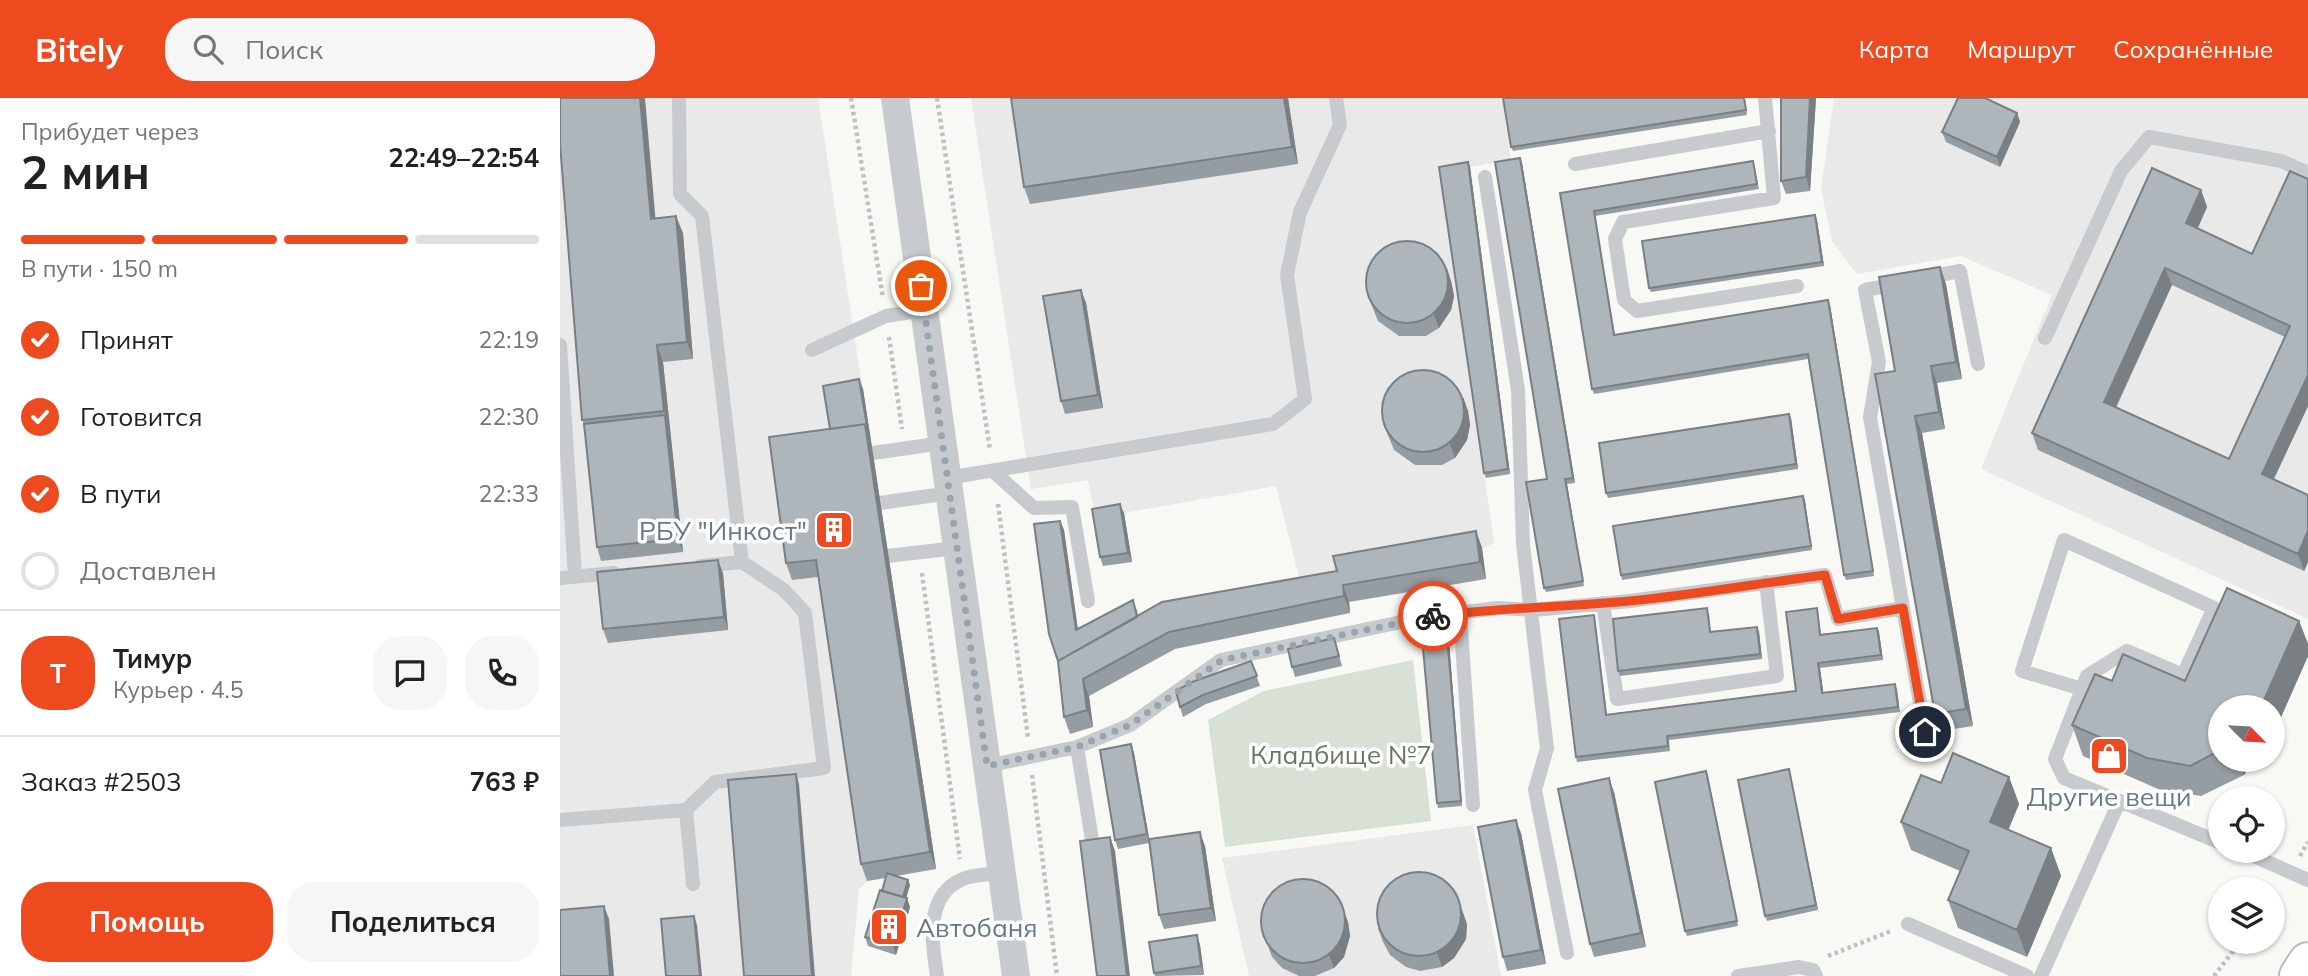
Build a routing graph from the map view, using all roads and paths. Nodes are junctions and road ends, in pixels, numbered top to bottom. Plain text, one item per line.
1 (679, 98) edge
2 (895, 98) edge
3 (937, 98) edge
4 (1336, 98) edge
5 (1765, 98) edge
6 (1769, 131) junction
7 (1575, 164) dead end
8 (2308, 173) edge
9 (1485, 177) dead end
10 (1797, 286) dead end
11 (924, 310) junction
12 (2045, 338) dead end
13 (560, 345) edge
14 (811, 350) dead end
15 (1978, 364) dead end
16 (943, 443) junction
17 (873, 453) dead end
18 (994, 472) junction
19 (948, 486) junction
20 (880, 503) edge
21 (957, 548) junction
22 (887, 556) edge
23 (743, 562) junction
24 (691, 566) edge
25 (626, 572) edge
26 (567, 577) edge
27 (1766, 582) junction
28 (1088, 601) dead end
29 (1603, 603) junction
30 (1903, 608) junction
31 (1533, 610) junction
32 (1460, 612) junction
33 (2082, 689) junction
34 (1925, 732) dead end
35 (1077, 747) junction
36 (1030, 756) junction
37 (987, 766) junction
38 (2119, 802) junction
39 (1473, 805) dead end
40 (686, 810) junction
41 (560, 820) edge
42 (2208, 838) edge
43 (1093, 846) edge
44 (2269, 863) edge
45 (1002, 873) junction
46 (2308, 880) edge
47 (693, 884) dead end
48 (1908, 924) joint
49 (1567, 953) dead end
50 (2231, 954) edge
51 (2308, 962) edge
52 (1799, 967) junction
53 (937, 976) edge
54 (1016, 976) edge
55 (1058, 976) edge
56 (1738, 976) edge
57 (1816, 976) edge
58 (2026, 976) edge
59 (2041, 976) edge
60 (2214, 976) edge
61 (2299, 976) edge

1 - 23 lane
2 - 11 street
3 - 18 path
4 - 18 lane
5 - 6 lane
6 - 7 lane
6 - 10 lane
8 - 12 lane
9 - 31 lane
11 - 14 lane
11 - 16 street
13 - 26 lane
15 - 30 lane
16 - 17 lane
16 - 19 street
18 - 19 lane
18 - 28 lane
18 - 36 path
19 - 20 lane
19 - 21 street
21 - 22 lane
21 - 37 street
23 - 24 lane
23 - 40 lane
25 - 26 lane
27 - 29 lane
27 - 29 lane
27 - 30 lane
29 - 31 lane
30 - 34 lane
31 - 32 lane
31 - 49 lane
32 - 35 lane
32 - 39 lane
33 - 33 lane
33 - 38 lane
35 - 36 lane
35 - 43 lane
36 - 37 lane
36 - 55 path
37 - 45 street
38 - 42 lane
38 - 59 lane
40 - 41 lane
40 - 47 lane
44 - 46 lane
45 - 53 lane
45 - 54 street
48 - 52 path
48 - 58 lane
50 - 60 path
51 - 61 main road
52 - 56 lane
52 - 57 lane

